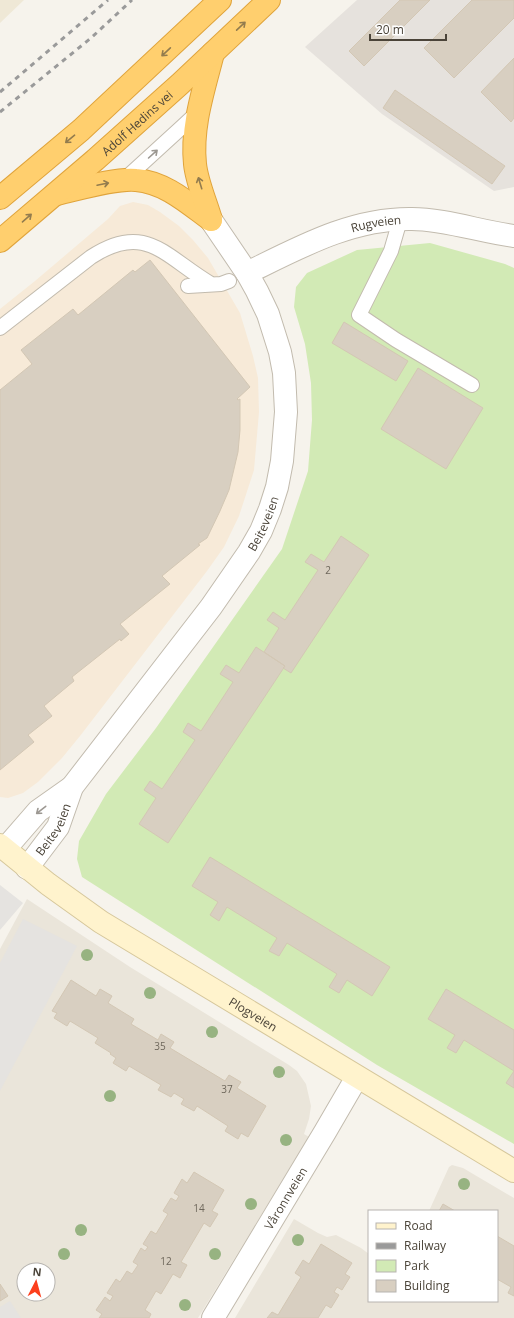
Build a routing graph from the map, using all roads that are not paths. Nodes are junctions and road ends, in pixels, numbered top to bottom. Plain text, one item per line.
1 (220, 0) edge
2 (269, 0) edge
3 (213, 53) junction
4 (199, 110) junction
5 (124, 180) junction
6 (54, 195) junction
7 (0, 198) edge
8 (211, 220) junction
9 (400, 220) junction
10 (514, 236) edge
11 (0, 241) edge
12 (238, 277) junction
13 (211, 284) junction
14 (188, 286) dead end
15 (0, 328) edge
16 (472, 385) dead end
17 (72, 787) junction
18 (2, 847) edge
19 (27, 868) junction
20 (357, 1077) junction
21 (514, 1171) edge
22 (213, 1318) edge

1 -> 7 highway
3 -> 2 highway, Adolf Hedins vei
3 - 4 highway
3 - 6 highway, Adolf Hedins vei
5 -> 4 lane
8 -> 4 highway
6 -> 5 highway
5 - 8 highway
11 -> 6 highway, Adolf Hedins vei
8 - 12 street, Beiteveien
9 - 10 street, Rugveien
9 - 12 street, Rugveien
9 - 16 lane
12 - 13 lane
12 - 17 street, Beiteveien
13 - 14 lane
13 - 15 lane
17 -> 18 street, Beiteveien
17 - 19 street, Beiteveien
18 - 19 street, Plogveien
19 - 20 street, Plogveien
20 - 21 street, Plogveien
20 - 22 street, Våronnveien

